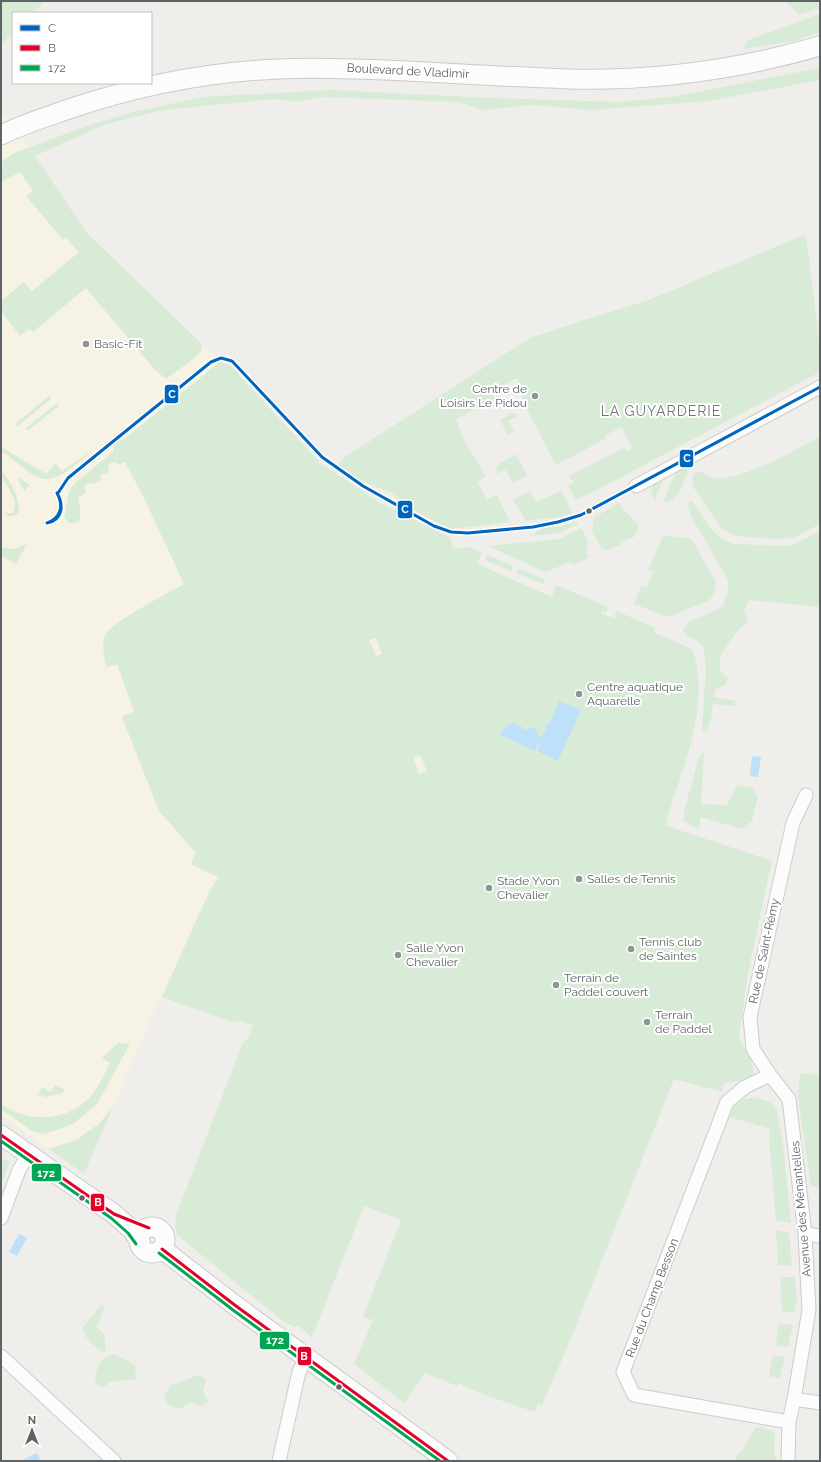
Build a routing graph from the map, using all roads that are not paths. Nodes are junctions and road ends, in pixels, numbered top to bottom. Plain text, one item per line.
1 (820, 46) edge
2 (1, 135) edge
3 (820, 387) edge
4 (636, 486) dead end
5 (806, 795) dead end
6 (770, 1075) junction
7 (789, 1099) joint
8 (1, 1135) edge
9 (28, 1155) junction
10 (1, 1218) edge
11 (806, 1234) junction
12 (820, 1236) edge
13 (1, 1356) edge
14 (306, 1357) junction
15 (794, 1399) junction
16 (820, 1403) edge
17 (789, 1422) junction
18 (114, 1461) edge
19 (279, 1461) edge
20 (448, 1461) edge
21 (788, 1461) edge

1 - 2 main road, Boulevard de Vladimir
3 - 4 street
5 - 6 street, Rue de Saint-Rémy
6 - 7 street, Rue de Saint-Rémy
6 - 17 street, Rue du Champ Besson
7 - 11 street, Avenue des Ménantelles
8 - 9 main road
9 - 10 street
9 - 14 main road
11 - 12 street
11 - 15 street, Avenue des Ménantelles
13 - 18 street
14 - 19 street
14 - 20 main road
15 - 16 street
15 - 17 street, Avenue des Ménantelles
17 - 21 street, Avenue des Ménantelles

